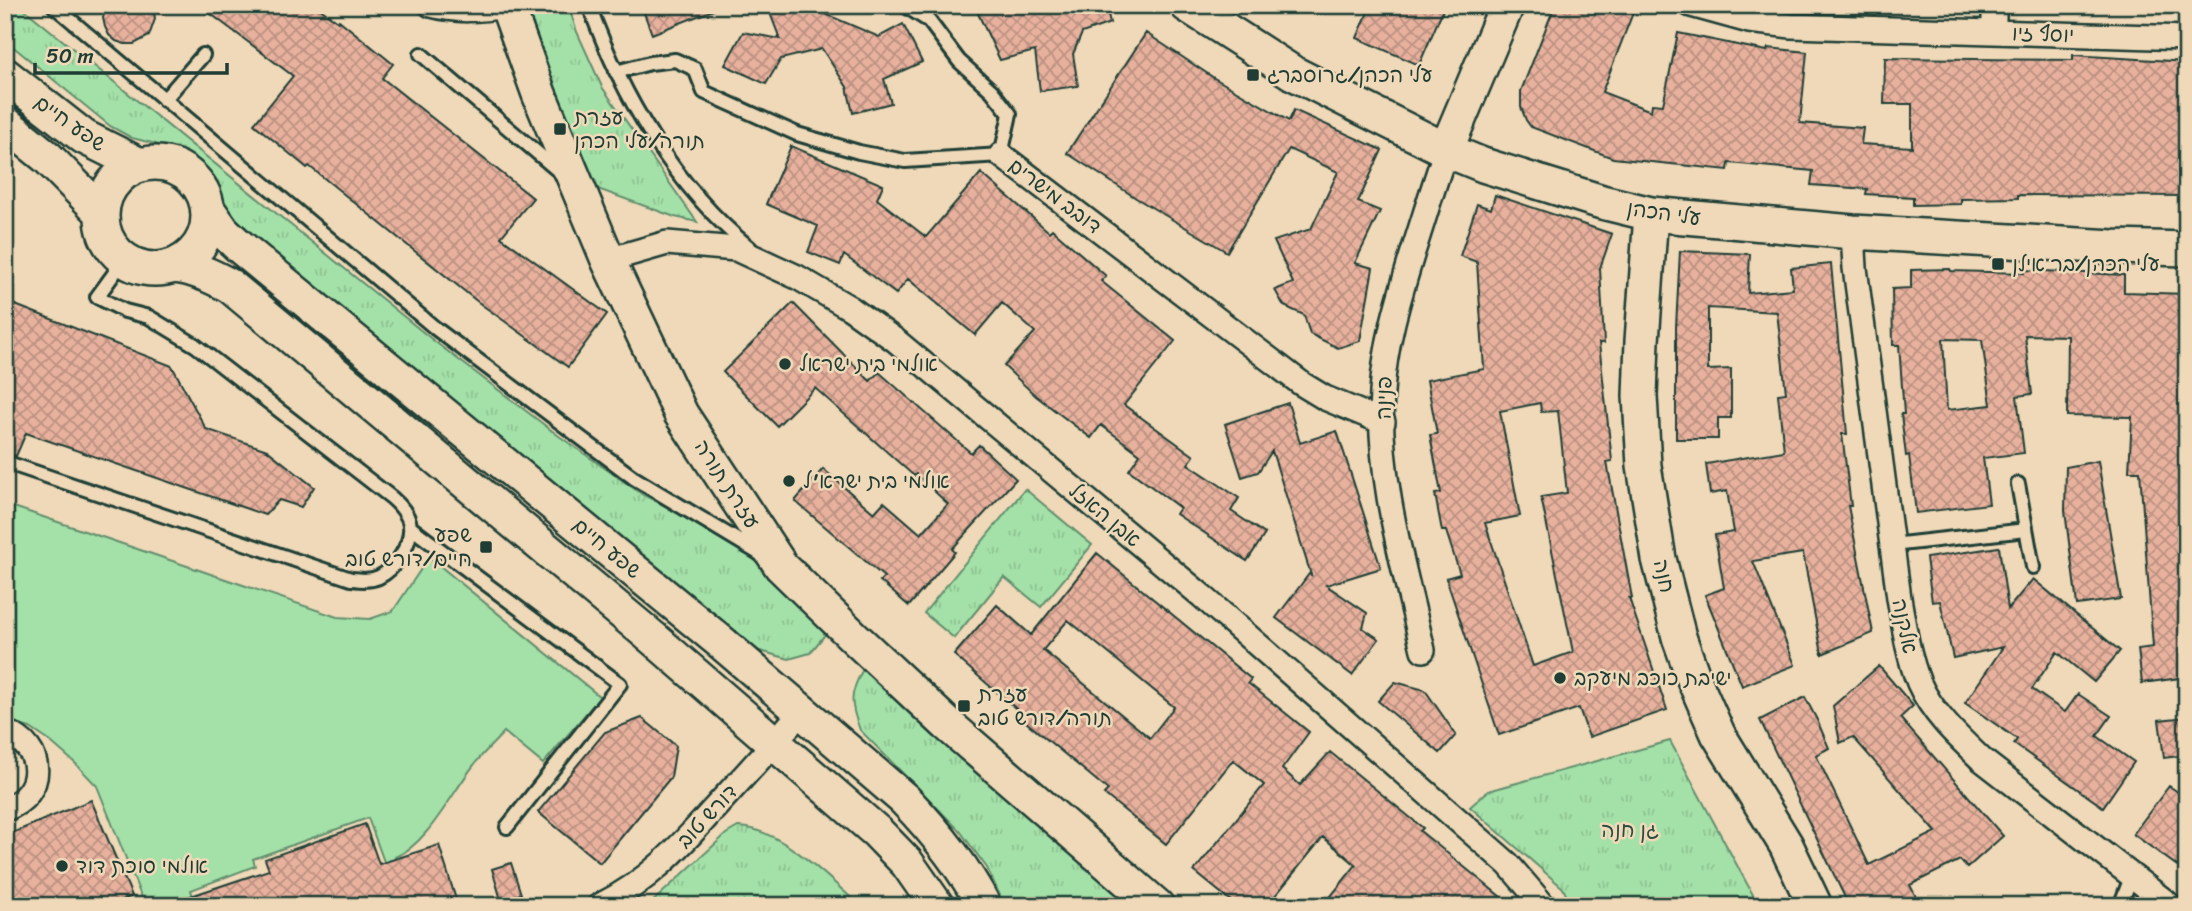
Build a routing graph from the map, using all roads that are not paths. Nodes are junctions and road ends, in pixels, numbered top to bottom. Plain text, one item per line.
1 (52, 5) edge
2 (431, 5) edge
3 (589, 5) edge
4 (904, 5) edge
5 (1187, 5) edge
6 (1507, 5) edge
7 (1691, 5) edge
8 (1994, 5) edge
9 (507, 6) edge
10 (1994, 32) junction
11 (2187, 38) edge
12 (421, 54) dead end
13 (203, 55) dead end
14 (617, 72) junction
15 (5, 75) edge
16 (164, 100) junction
17 (5, 123) edge
18 (1446, 150) junction
19 (1001, 155) junction
20 (139, 165) junction
21 (578, 188) junction
22 (209, 211) junction
23 (102, 212) junction
24 (1651, 214) junction
25 (1853, 232) junction
26 (2187, 249) edge
27 (124, 260) junction
28 (608, 260) junction
29 (772, 266) junction
30 (175, 267) junction
31 (1383, 422) junction
32 (5, 462) edge
33 (2018, 484) dead end
34 (410, 527) junction
35 (2026, 530) junction
36 (1892, 545) junction
37 (781, 566) junction
38 (2033, 567) dead end
39 (1423, 650) dead end
40 (802, 711) junction
41 (5, 732) edge
42 (774, 743) junction
43 (5, 808) edge
44 (507, 827) dead end
45 (2132, 875) junction
46 (599, 906) edge
47 (937, 906) edge
48 (984, 906) edge
49 (1157, 906) edge
50 (1544, 906) edge
51 (1815, 906) edge
52 (2120, 906) edge
53 (2171, 906) edge

1 - 16 lane
2 - 9 street, עזרת תורה
3 - 14 lane
4 - 19 lane
5 - 18 street, עלי הכהן
6 - 18 street
7 - 10 street, יוסף זיו
8 - 10 street
9 - 21 street, עזרת תורה
10 - 11 street, יוסף זיו
12 - 21 lane
13 - 16 lane
14 - 19 lane, דובב מישרים
14 - 29 lane
15 - 20 street, שפע חיים
16 - 37 lane
17 - 23 street, שפע חיים
18 - 24 street, עלי הכהן
18 - 31 street, פנינה
19 - 31 street, דובב מישרים
20 - 22 street
20 - 23 street
21 - 28 street, עזרת תורה
22 - 30 street
22 - 40 street, שפע חיים
23 - 27 street
24 - 25 street, עלי הכהן
24 - 51 street, חנה
25 - 26 street, עלי הכהן
25 - 36 street, אלקנה
27 - 30 street
27 - 34 lane
28 - 29 street, אבן האזל
28 - 37 street, עזרת תורה
29 - 50 street, אבן האזל
30 - 42 street, שפע חיים
31 - 39 street, פנינה
32 - 34 lane
33 - 35 lane
34 - 44 lane
35 - 36 lane
35 - 38 lane
36 - 45 street, אלקנה
37 - 49 street, עזרת תורה
40 - 42 street, דורש טוב
40 - 48 street, שפע חיים
41 - 43 street
42 - 46 street, דורש טוב
42 - 47 street, שפע חיים
45 - 52 lane
45 - 53 street, אלקנה

